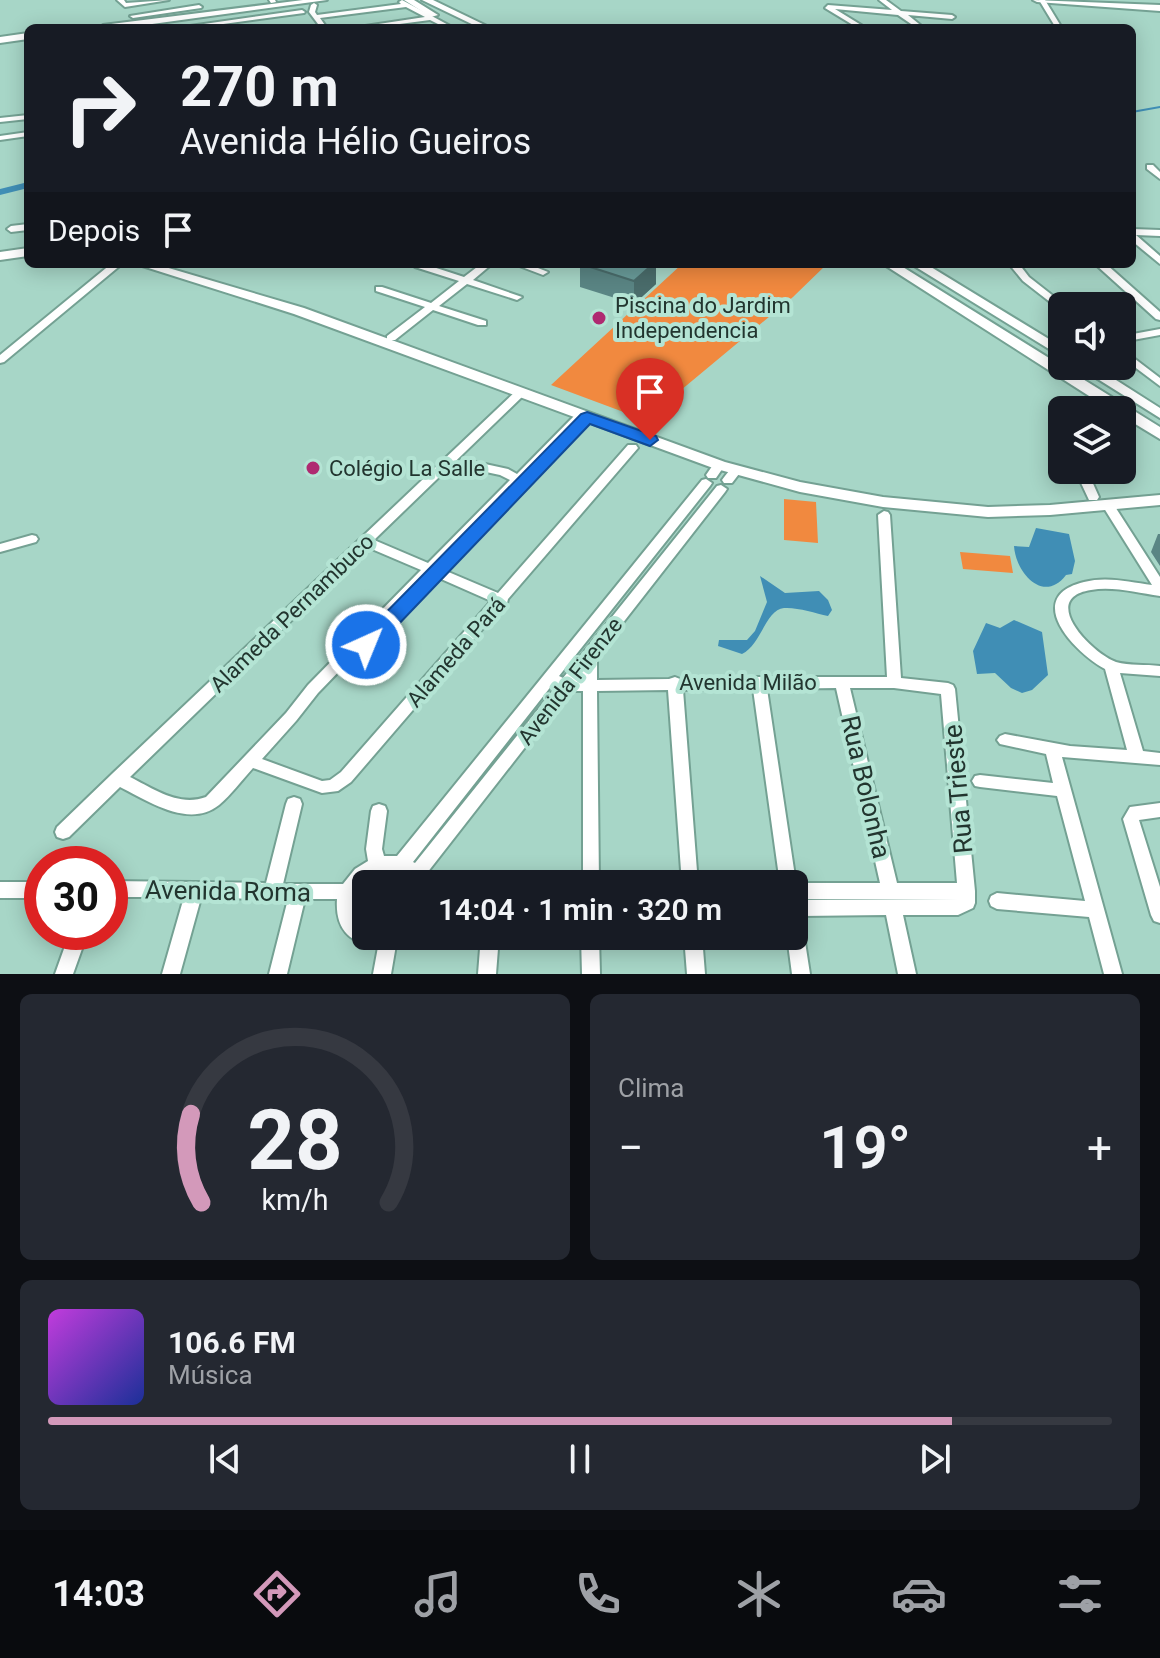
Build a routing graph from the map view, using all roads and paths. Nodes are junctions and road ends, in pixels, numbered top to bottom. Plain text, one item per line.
1 (120, 0) edge
2 (166, 0) edge
3 (194, 0) edge
4 (334, 0) edge
5 (882, 0) edge
6 (1040, 0) edge
7 (319, 2) edge
8 (407, 2) edge
9 (301, 3) edge
10 (1122, 3) edge
11 (276, 5) edge
12 (1157, 5) edge
13 (428, 8) edge
14 (202, 12) junction
15 (899, 12) junction
16 (316, 17) junction
17 (952, 17) dead end
18 (230, 20) edge
19 (136, 23) edge
20 (116, 24) edge
21 (206, 24) edge
22 (288, 24) edge
23 (319, 24) edge
24 (320, 24) edge
25 (370, 24) edge
26 (446, 24) edge
27 (455, 24) edge
28 (478, 24) edge
29 (856, 24) edge
30 (916, 24) edge
31 (1056, 24) edge
32 (24, 38) edge
33 (0, 41) edge
34 (24, 117) edge
35 (0, 120) edge
36 (24, 135) edge
37 (0, 138) edge
38 (1155, 166) edge
39 (1160, 177) edge
40 (24, 227) edge
41 (11, 229) dead end
42 (1160, 233) edge
43 (1136, 234) edge
44 (1136, 238) edge
45 (24, 251) edge
46 (0, 254) edge
47 (1160, 261) edge
48 (112, 268) edge
49 (155, 268) edge
50 (177, 268) edge
51 (428, 268) edge
52 (482, 268) edge
53 (531, 268) edge
54 (895, 268) edge
55 (924, 268) edge
56 (1017, 268) edge
57 (1105, 268) edge
58 (543, 272) dead end
59 (466, 280) junction
60 (379, 289) dead end
61 (1048, 296) edge
62 (517, 297) dead end
63 (432, 306) junction
64 (1160, 317) edge
65 (482, 323) dead end
66 (1160, 332) edge
67 (1136, 336) edge
68 (394, 343) junction
69 (1048, 344) edge
70 (0, 360) edge
71 (1136, 365) edge
72 (460, 367) junction
73 (1106, 380) edge
74 (1160, 383) edge
75 (520, 393) junction
76 (1100, 396) edge
77 (1160, 414) edge
78 (584, 416) junction
79 (1136, 419) edge
80 (1160, 434) edge
81 (632, 448) dead end
82 (476, 466) dead end
83 (720, 477) junction
84 (518, 479) junction
85 (1090, 484) edge
86 (1160, 490) edge
87 (1160, 500) edge
88 (1101, 501) junction
89 (703, 509) junction
90 (681, 513) junction
91 (884, 515) dead end
92 (32, 539) dead end
93 (367, 542) junction
94 (0, 548) edge
95 (433, 570) junction
96 (1160, 590) edge
97 (620, 591) junction
98 (636, 597) junction
99 (502, 600) junction
100 (590, 656) junction
101 (1111, 666) junction
102 (1160, 671) edge
103 (550, 678) junction
104 (675, 682) junction
105 (759, 682) junction
106 (842, 682) junction
107 (894, 683) junction
108 (590, 684) junction
109 (567, 686) junction
110 (948, 689) joint
111 (1005, 740) dead end
112 (1052, 749) junction
113 (1137, 758) junction
114 (1160, 759) edge
115 (250, 761) junction
116 (118, 778) junction
117 (980, 781) dead end
118 (1062, 790) junction
119 (294, 804) dead end
120 (1160, 810) edge
121 (379, 811) dead end
122 (63, 832) dead end
123 (401, 864) junction
124 (377, 865) junction
125 (410, 870) edge
126 (428, 870) edge
127 (591, 870) edge
128 (689, 870) edge
129 (786, 870) edge
130 (128, 889) edge
131 (0, 890) edge
132 (24, 890) edge
133 (273, 890) junction
134 (194, 891) junction
135 (298, 891) junction
136 (346, 892) junction
137 (808, 892) edge
138 (891, 899) junction
139 (997, 901) dead end
140 (808, 907) edge
141 (1097, 910) junction
142 (1160, 915) edge
143 (352, 929) edge
144 (73, 950) edge
145 (390, 950) edge
146 (489, 950) edge
147 (590, 950) edge
148 (694, 950) edge
149 (798, 950) edge
150 (64, 974) edge
151 (171, 974) edge
152 (278, 974) edge
153 (382, 974) edge
154 (487, 974) edge
155 (591, 974) edge
156 (696, 974) edge
157 (801, 974) edge
158 (907, 974) edge
159 (1113, 974) edge

1 - 2 street
3 - 14 street
4 - 9 main road
5 - 15 street
6 - 10 main road
6 - 31 street
7 - 9 main road
7 - 16 street
8 - 13 main road
8 - 16 street
9 - 11 main road
9 - 23 street
10 - 12 main road
11 - 14 main road
11 - 18 main road
11 - 22 street
13 - 25 street
13 - 26 street
13 - 27 main road
13 - 28 main road
14 - 18 main road
14 - 19 main road
14 - 20 main road
15 - 17 street
15 - 29 street
15 - 30 street
16 - 24 street
18 - 21 street
32 - 33 main road
34 - 35 street
36 - 37 street
38 - 39 street
40 - 41 street
42 - 43 street
44 - 47 street
45 - 46 main road
48 - 70 street
49 - 68 main road
50 - 68 main road
51 - 59 street
52 - 59 street
53 - 58 street
54 - 76 main road
55 - 69 main road
56 - 61 street
57 - 64 street
59 - 62 street
59 - 63 street
60 - 63 street
63 - 65 street
63 - 68 street
66 - 67 street
68 - 72 main road
71 - 74 street
72 - 75 main road
72 - 88 main road
73 - 77 main road
75 - 78 main road
75 - 93 street, Alameda Pernambuco
78 - 83 main road
78 - 84 street
78 - 95 street
79 - 80 main road
81 - 99 street, Alameda Pará
82 - 84 street
83 - 88 main road
83 - 89 street, Avenida Firenze
83 - 90 street
84 - 95 street
85 - 88 street
86 - 88 main road
87 - 88 main road
88 - 96 street
89 - 90 street
89 - 98 street, Avenida Firenze
90 - 97 street
91 - 107 street
92 - 94 street
93 - 95 street
93 - 116 street, Alameda Pernambuco
95 - 99 street
95 - 115 street
96 - 101 street
97 - 98 street
97 - 103 street
98 - 100 street, Avenida Firenze
99 - 115 street, Alameda Pará
100 - 108 street
100 - 109 street, Avenida Firenze
101 - 102 street
101 - 113 street
103 - 109 street
103 - 123 street
104 - 105 street, Avenida Milão
104 - 108 street, Avenida Milão
104 - 128 street
105 - 106 street, Avenida Milão
105 - 129 street
106 - 107 street, Avenida Milão
106 - 138 street, Rua Bolonha
107 - 110 street, Avenida Milão
108 - 109 street, Avenida Milão
108 - 127 street
109 - 126 street, Avenida Firenze
110 - 138 street, Rua Trieste
111 - 112 street
112 - 113 street
112 - 118 street
113 - 114 street
115 - 116 street
116 - 122 street, Alameda Pernambuco
117 - 118 street
118 - 141 street
119 - 133 street
120 - 142 street
121 - 124 street
123 - 124 street
123 - 125 street
124 - 136 street
130 - 134 street, Avenida Roma
131 - 132 street
133 - 134 street, Avenida Roma
133 - 135 street, Avenida Roma
134 - 151 street
135 - 136 street, Avenida Roma
135 - 152 street
136 - 143 street
137 - 138 street
138 - 140 street
138 - 158 street, Rua Bolonha
139 - 141 street
141 - 159 street
144 - 150 street
145 - 153 street
146 - 154 street
147 - 155 street
148 - 156 street
149 - 157 street

